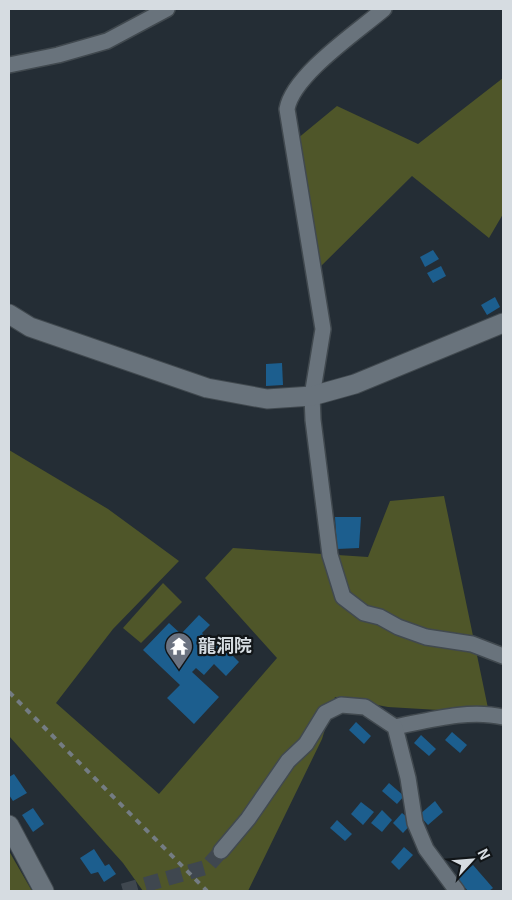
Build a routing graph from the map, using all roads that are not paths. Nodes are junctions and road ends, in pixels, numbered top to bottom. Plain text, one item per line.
1 (167, 9) edge
2 (384, 9) edge
3 (9, 65) edge
4 (9, 314) edge
5 (503, 323) edge
6 (312, 396) junction
7 (503, 656) edge
8 (503, 717) edge
9 (395, 727) junction
10 (9, 826) edge
11 (221, 851) tunnel mouth
12 (44, 891) edge
13 (456, 891) edge

1 - 3 street
2 - 6 street
4 - 6 street
5 - 6 street
6 - 7 street
8 - 9 street
9 - 11 street
9 - 13 street
10 - 12 street

